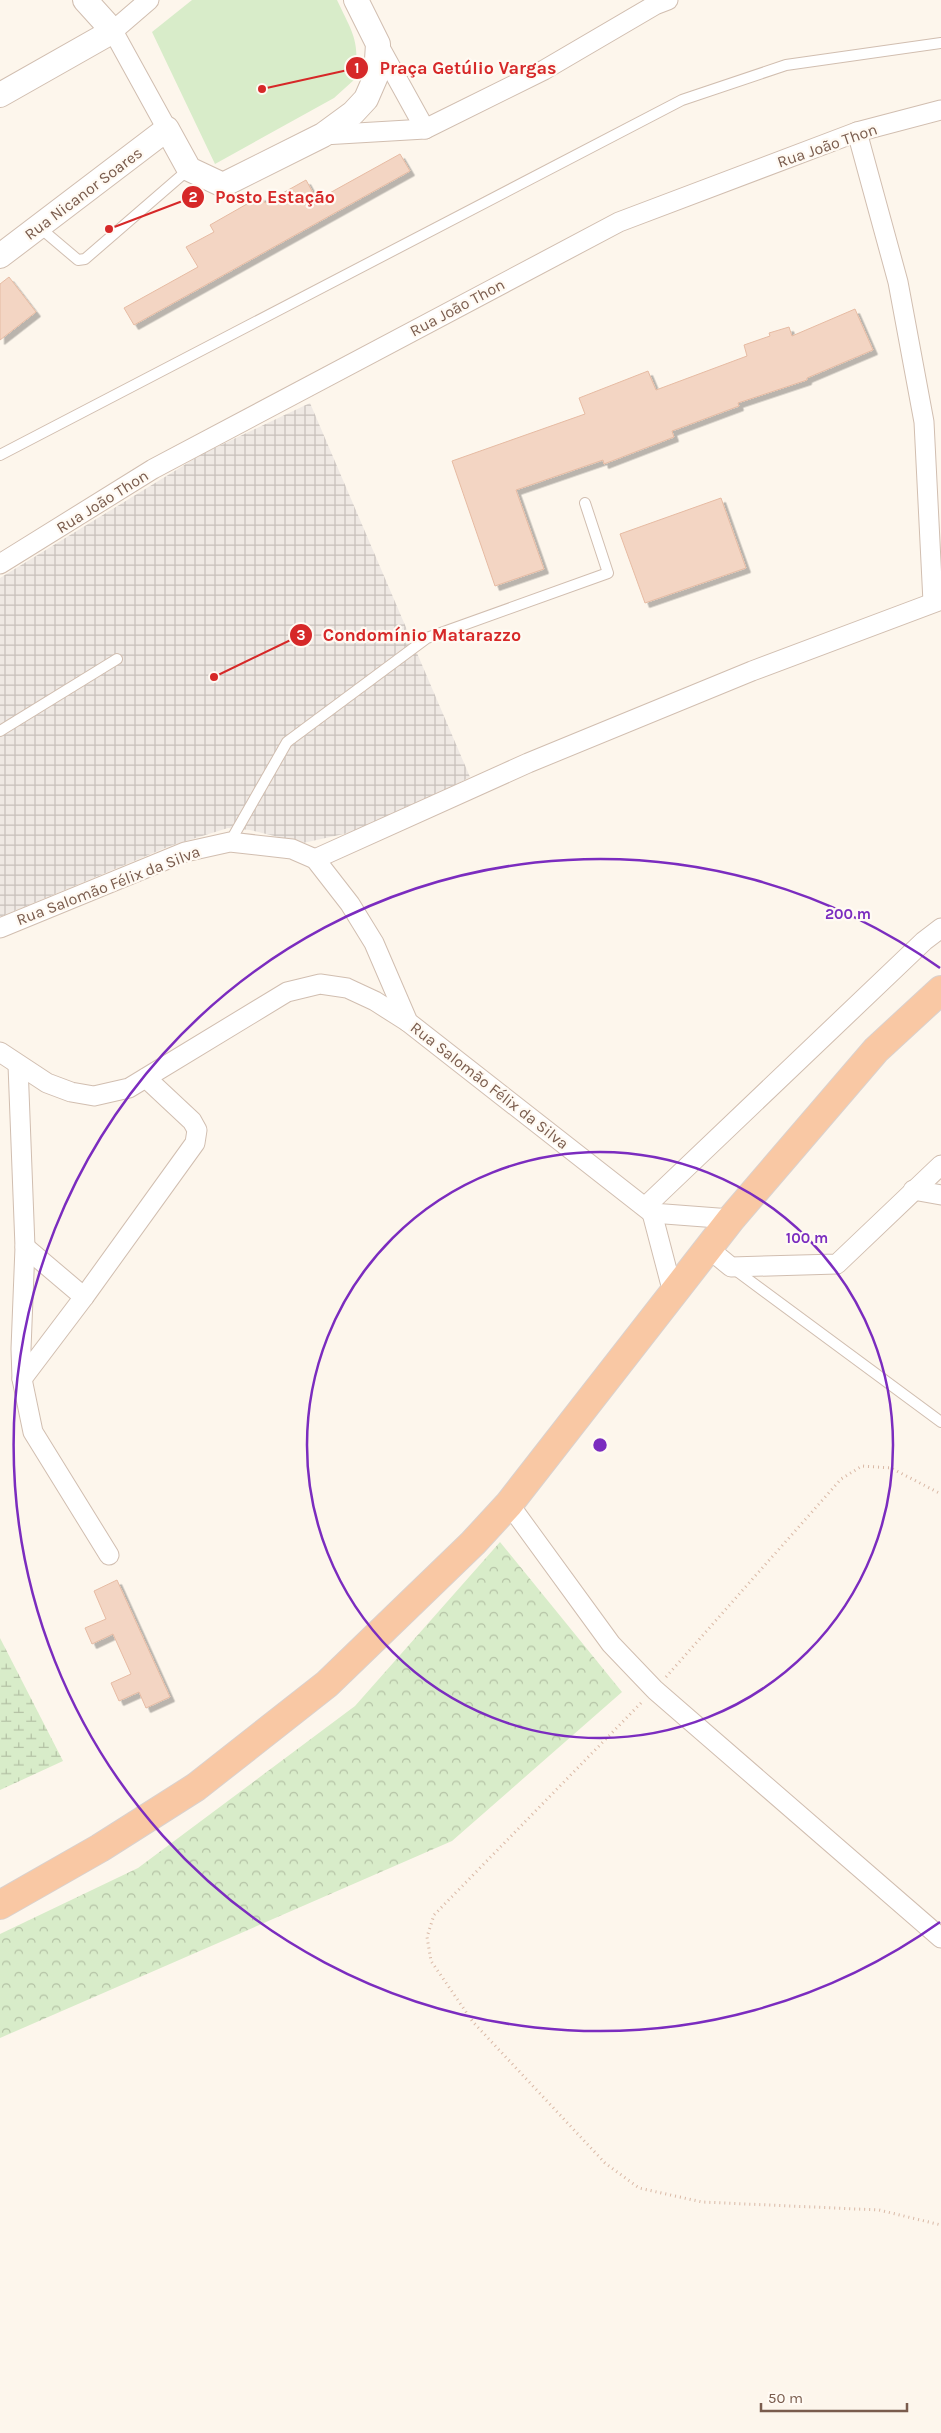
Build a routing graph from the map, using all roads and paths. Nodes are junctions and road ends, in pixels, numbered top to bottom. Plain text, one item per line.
1 (85, 0) edge
2 (149, 0) edge
3 (356, 0) edge
4 (668, 0) edge
5 (113, 31) junction
6 (941, 43) edge
7 (378, 44) junction
8 (0, 95) edge
9 (941, 110) edge
10 (167, 129) junction
11 (425, 129) junction
12 (857, 132) junction
13 (323, 135) junction
14 (190, 169) junction
15 (39, 227) junction
16 (0, 256) edge
17 (0, 455) edge
18 (585, 503) dead end
19 (0, 564) edge
20 (937, 601) edge
21 (117, 659) dead end
22 (0, 731) edge
23 (230, 842) junction
24 (315, 859) junction
25 (0, 928) edge
26 (941, 928) edge
27 (941, 990) edge
28 (408, 1022) junction
29 (0, 1052) edge
30 (18, 1065) junction
31 (146, 1078) junction
32 (941, 1165) edge
33 (913, 1190) junction
34 (941, 1194) edge
35 (649, 1210) junction
36 (731, 1219) junction
37 (25, 1247) junction
38 (708, 1248) junction
39 (731, 1267) junction
40 (673, 1293) junction
41 (84, 1297) junction
42 (22, 1379) junction
43 (941, 1422) edge
44 (941, 1494) edge
45 (509, 1504) junction
46 (109, 1555) dead end
47 (655, 1690) junction
48 (0, 1905) edge
49 (941, 1938) edge
50 (941, 2225) edge

1 - 5 street
2 - 5 street
3 - 7 street
4 - 11 street
5 - 8 street
5 - 10 street
6 - 17 lane
7 - 11 street
7 - 13 street
9 - 12 street, Rua João Thon
10 - 14 street
10 - 15 street, Rua Nicanor Soares
11 - 13 street
12 - 19 street, Rua João Thon
12 - 20 street
13 - 14 street
14 - 15 lane
15 - 16 street, Rua Nicanor Soares
18 - 23 lane
20 - 24 street
21 - 22 lane
23 - 24 street, Rua Salomão Félix da Silva
23 - 25 street, Rua Salomão Félix da Silva
24 - 28 street, Rua Salomão Félix da Silva
26 - 35 street
27 - 36 highway
28 - 31 street
28 - 35 street, Rua Salomão Félix da Silva
29 - 30 street
30 - 31 street
30 - 37 street
31 - 41 street
32 - 33 street
33 - 34 street
33 - 39 street
35 - 36 street
35 - 40 street
36 - 38 highway
37 - 41 street
37 - 42 street
38 - 39 street
38 - 40 highway
39 - 43 lane
40 - 45 highway
41 - 42 street
42 - 46 street
44 - 47 path
45 - 47 street
45 - 48 highway
47 - 49 street
47 - 50 path

